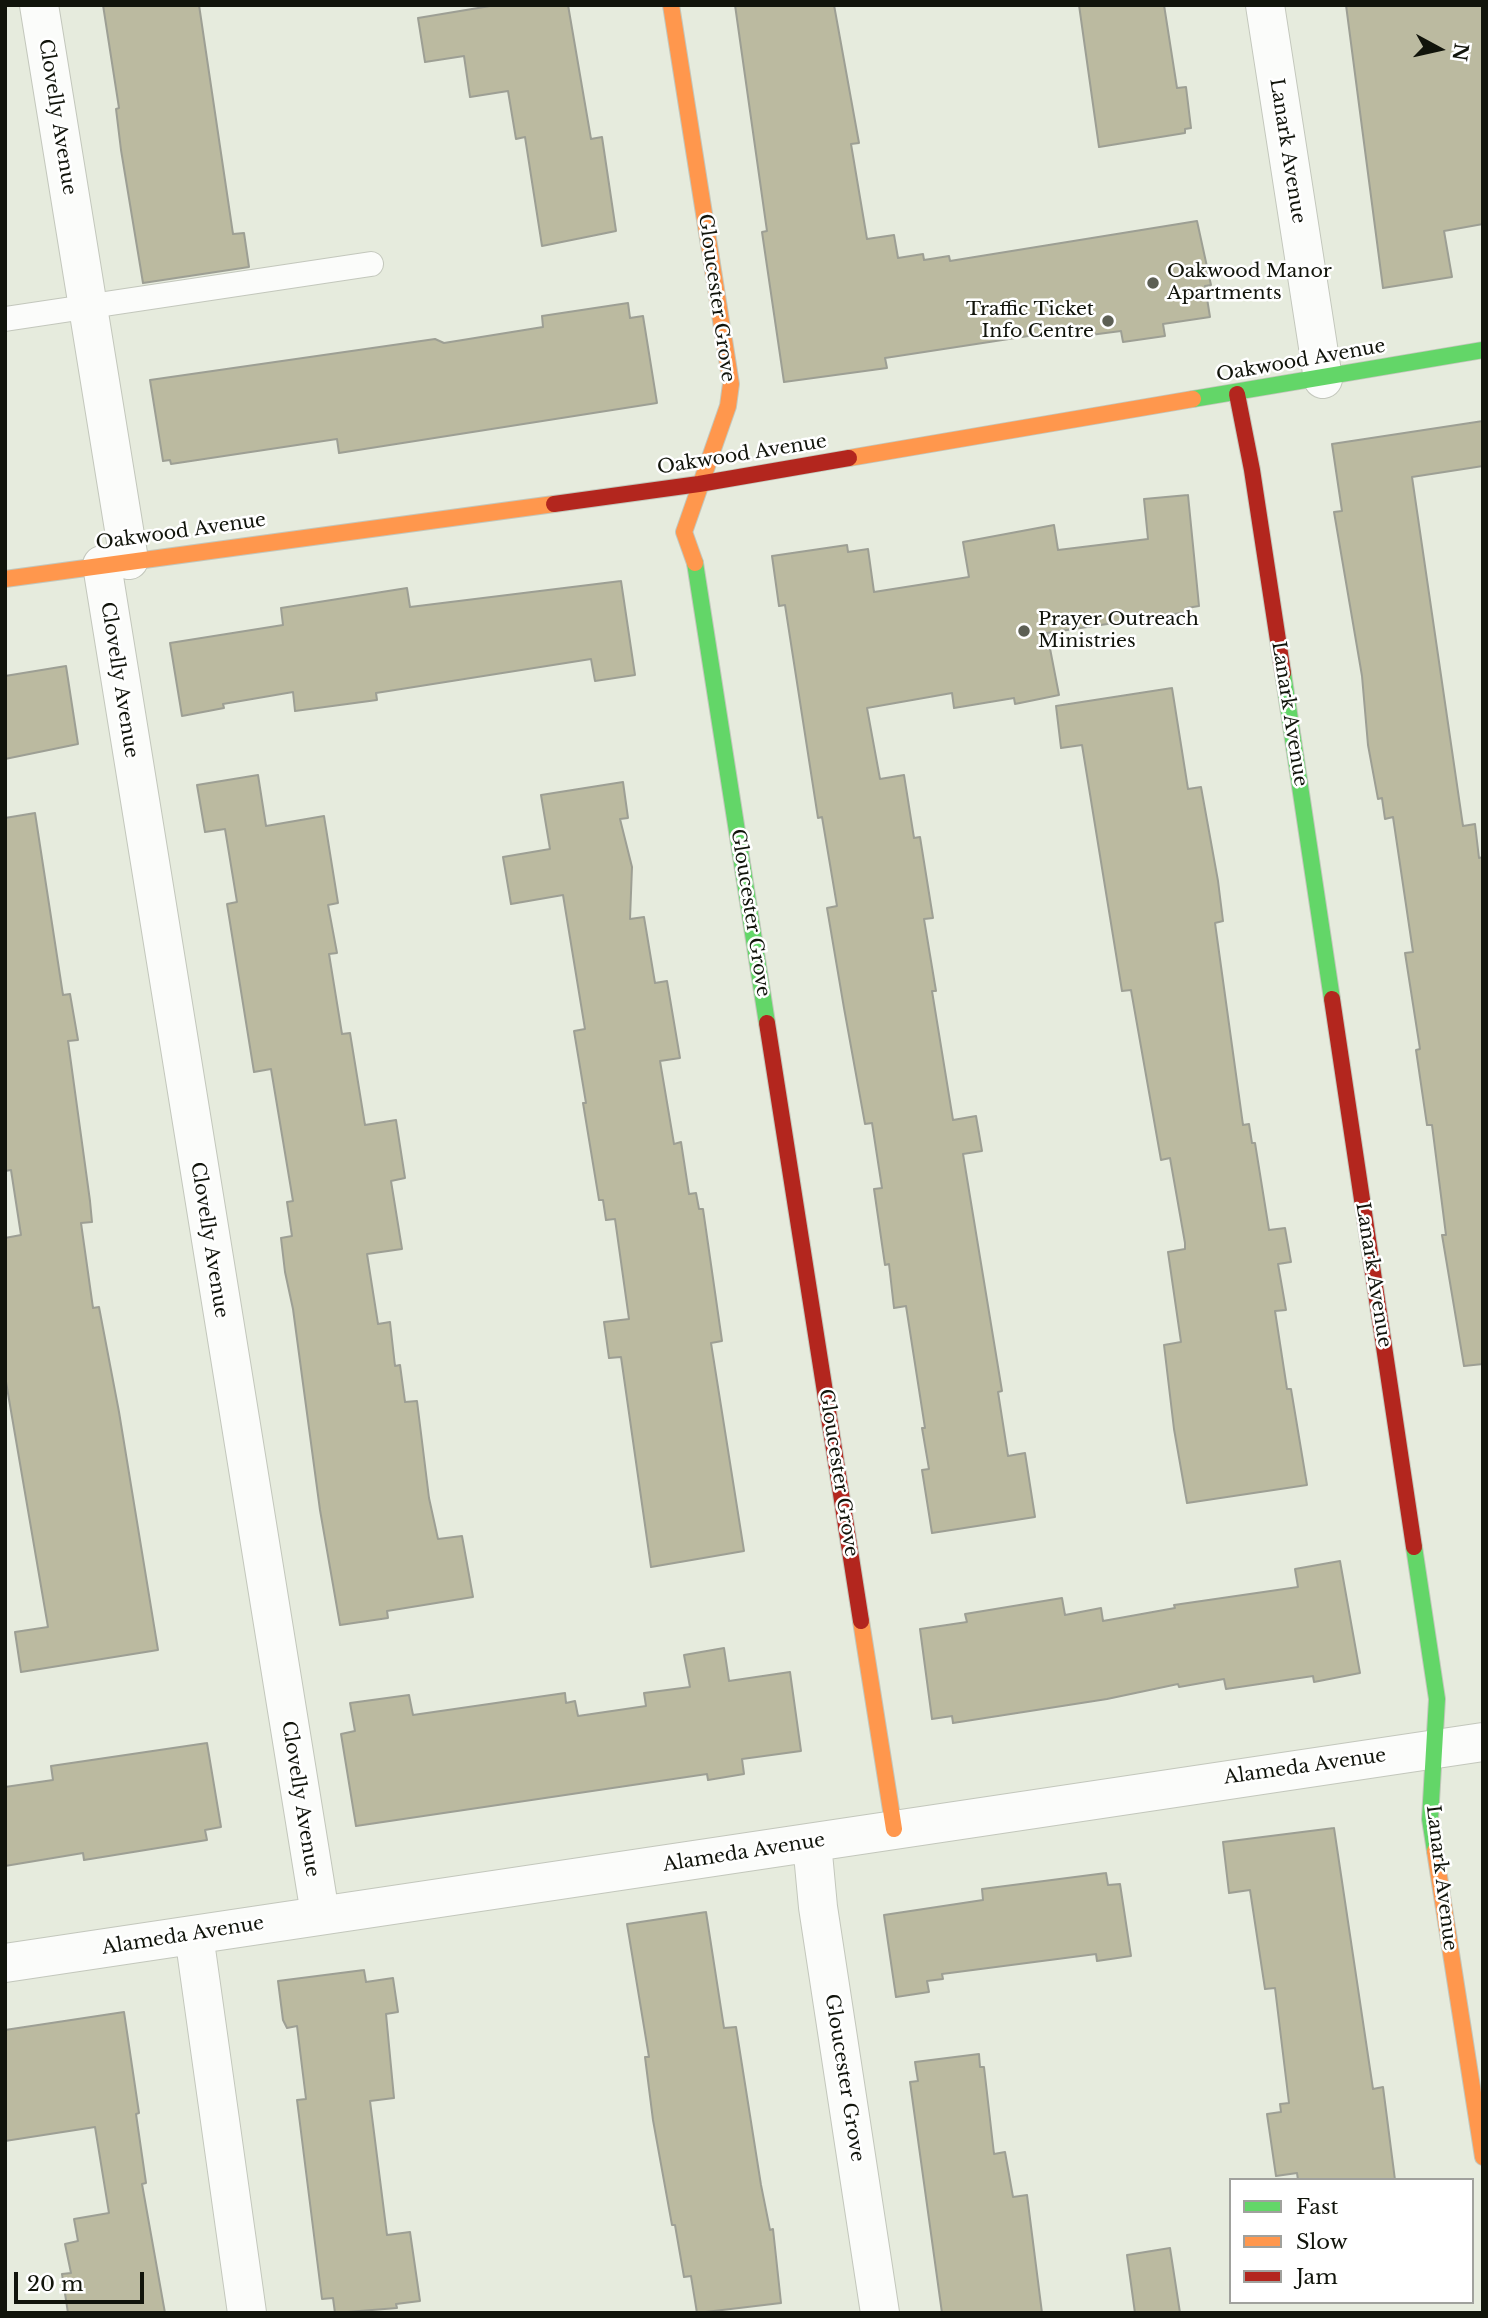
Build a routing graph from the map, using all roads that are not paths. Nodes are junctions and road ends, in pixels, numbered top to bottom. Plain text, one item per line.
1 (39, 5) edge
2 (671, 5) edge
3 (1265, 5) edge
4 (371, 264) dead end
5 (87, 307) junction
6 (5, 319) edge
7 (1483, 350) edge
8 (1323, 379) junction
9 (1237, 394) junction
10 (699, 484) junction
11 (115, 562) junction
12 (5, 579) edge
13 (1483, 1742) edge
14 (1432, 1749) junction
15 (894, 1829) junction
16 (812, 1843) junction
17 (320, 1914) junction
18 (194, 1935) junction
19 (5, 1963) edge
20 (1483, 2157) edge
21 (247, 2313) edge
22 (880, 2313) edge

1 - 5 street, Clovelly Avenue
2 - 10 street, Gloucester Grove
3 - 8 street, Lanark Avenue
4 - 5 lane
5 - 6 lane
5 - 11 street, Clovelly Avenue
7 - 8 street, Oakwood Avenue
8 - 9 street, Oakwood Avenue
9 - 10 street, Oakwood Avenue
9 - 14 street, Lanark Avenue
10 - 11 street, Oakwood Avenue
10 - 15 street, Gloucester Grove
11 - 12 street, Oakwood Avenue
11 - 17 street, Clovelly Avenue
13 - 14 street, Alameda Avenue
14 - 15 street, Alameda Avenue
14 - 20 street, Lanark Avenue
15 - 16 street, Alameda Avenue
16 - 17 street, Alameda Avenue
16 - 22 street, Gloucester Grove
17 - 18 street, Alameda Avenue
18 - 19 street, Alameda Avenue
18 - 21 street

